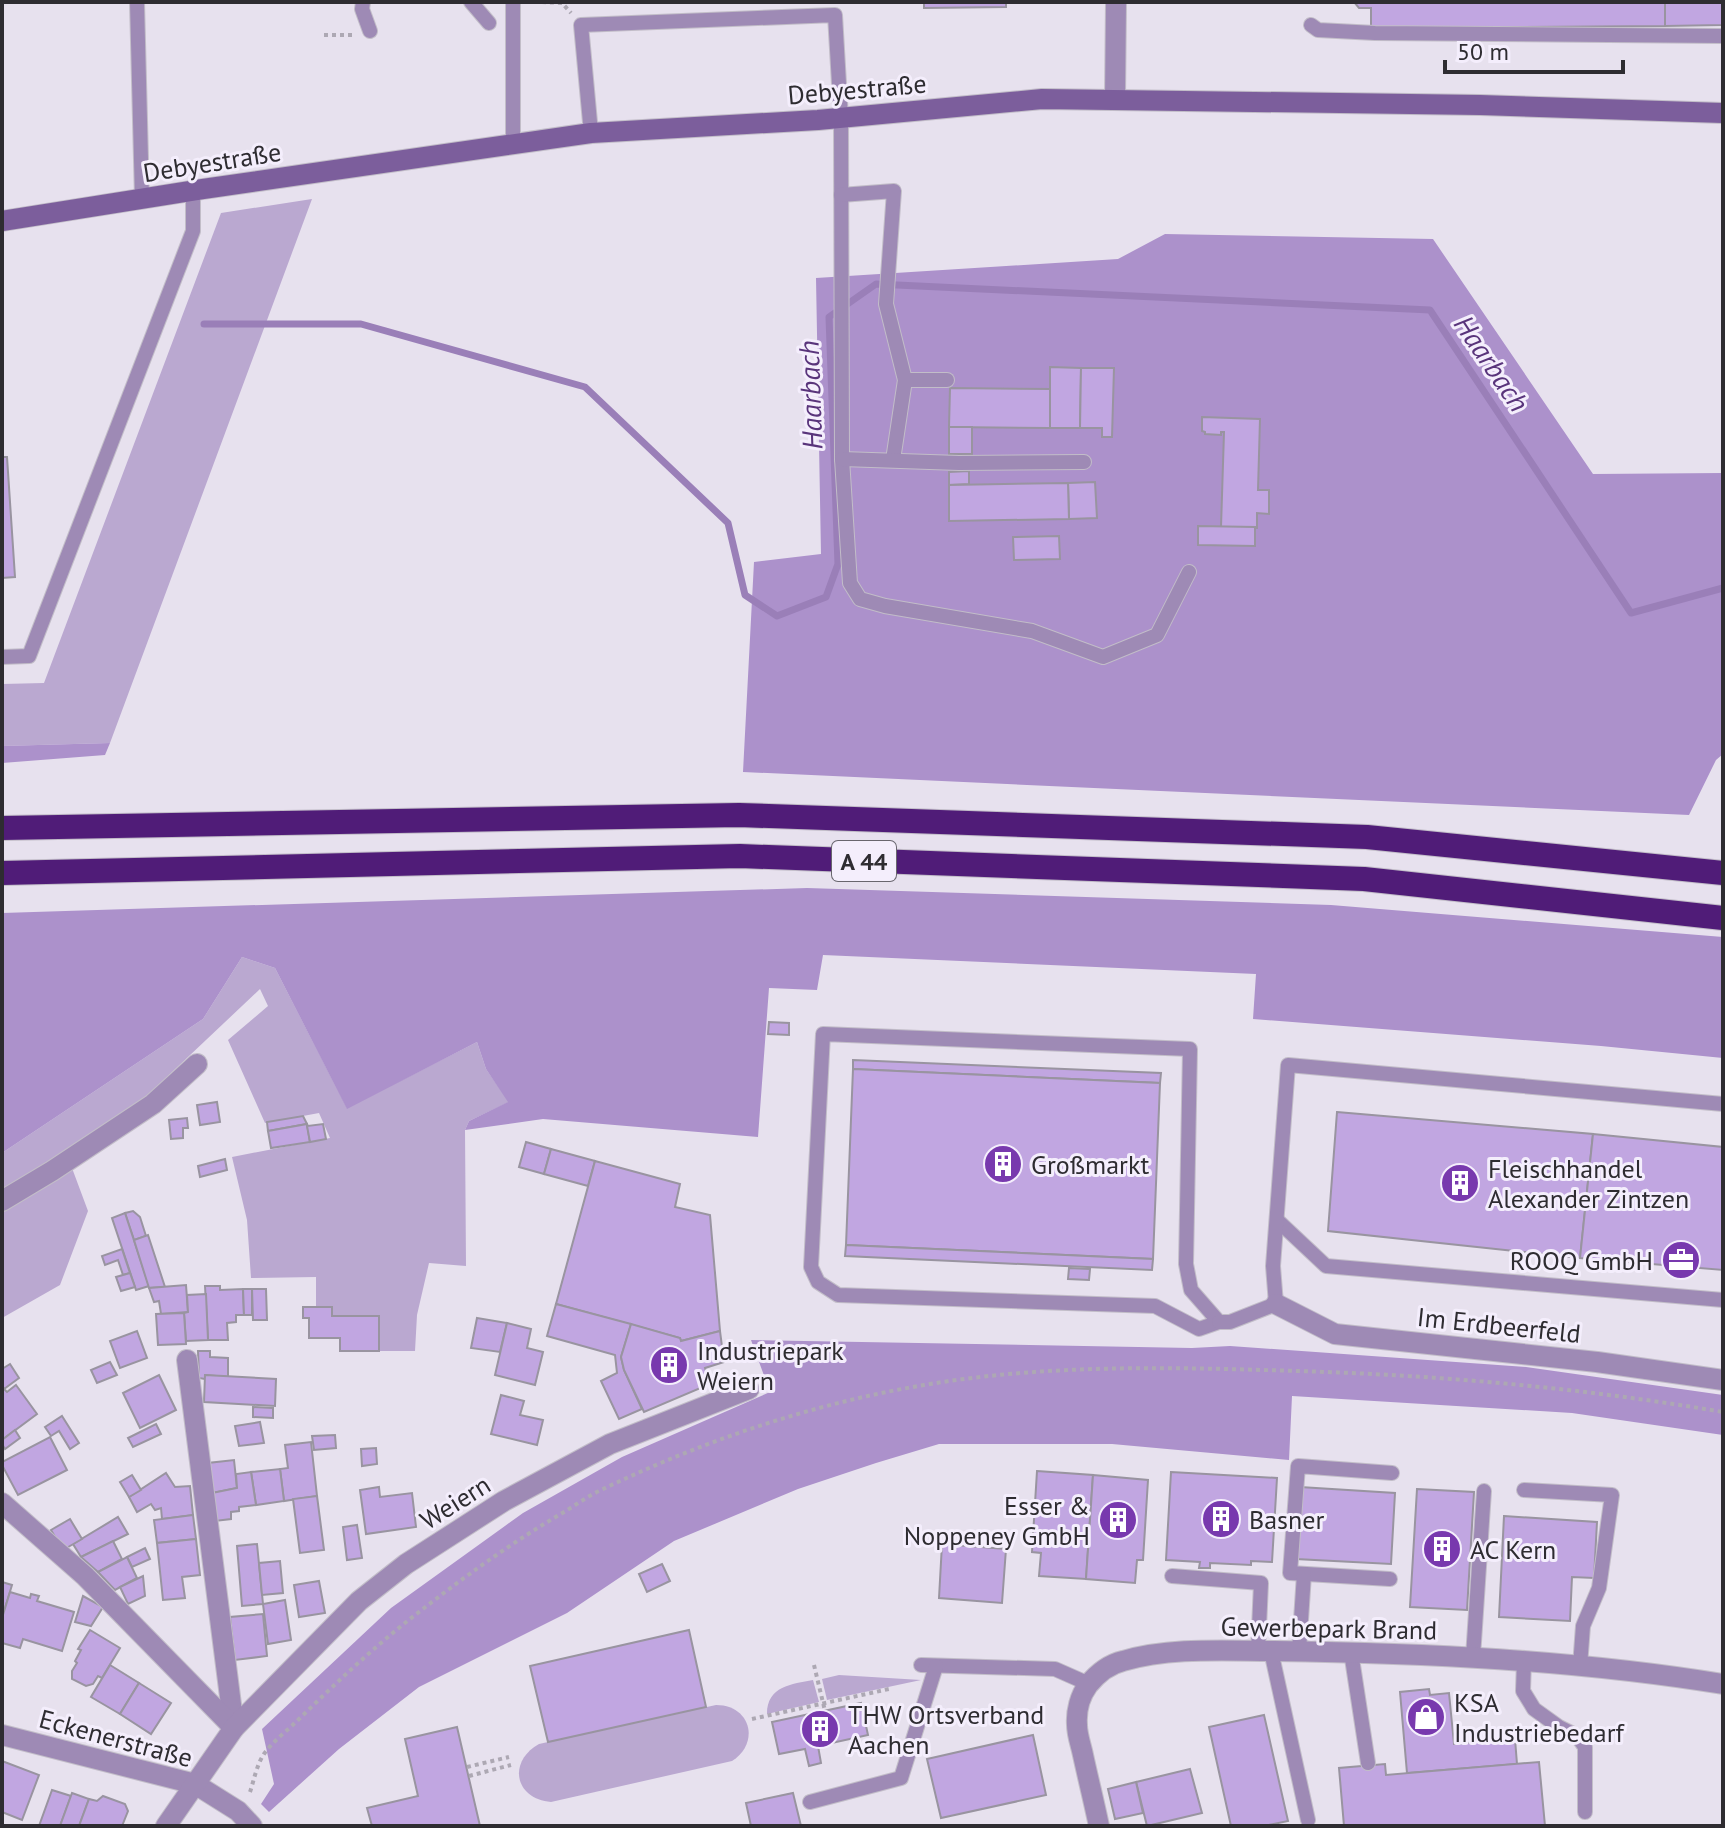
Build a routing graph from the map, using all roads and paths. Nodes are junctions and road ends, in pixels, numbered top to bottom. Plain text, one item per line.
1 (137, 2) edge
2 (363, 2) edge
3 (471, 2) edge
4 (513, 2) edge
5 (542, 2) edge
6 (1116, 2) edge
7 (835, 9) edge
8 (489, 23) dead end
9 (581, 25) junction
10 (1311, 25) dead end
11 (370, 31) dead end
12 (324, 35) dead end
13 (353, 35) dead end
14 (1723, 36) edge
15 (1115, 100) junction
16 (1723, 113) edge
17 (841, 118) junction
18 (591, 133) junction
19 (513, 144) junction
20 (193, 190) junction
21 (841, 195) junction
22 (142, 199) junction
23 (2, 221) edge
24 (905, 380) junction
25 (947, 380) dead end
26 (842, 459) junction
27 (893, 460) junction
28 (1084, 462) dead end
29 (1189, 572) dead end
30 (2, 657) edge
31 (2, 828) edge
32 (2, 873) edge
33 (1723, 873) edge
34 (1723, 918) edge
35 (197, 1064) dead end
36 (1723, 1104) edge
37 (2, 1201) edge
38 (1277, 1220) junction
39 (1723, 1300) edge
40 (1276, 1304) junction
41 (1219, 1322) junction
42 (187, 1360) dead end
43 (1723, 1380) edge
44 (749, 1389) dead end
45 (1723, 1412) edge
46 (1392, 1473) dead end
47 (1524, 1490) dead end
48 (1484, 1491) dead end
49 (2, 1503) edge
50 (1304, 1574) junction
51 (1172, 1576) dead end
52 (1390, 1579) dead end
53 (1264, 1651) junction
54 (1299, 1651) junction
55 (1351, 1652) junction
56 (1473, 1657) junction
57 (1524, 1661) junction
58 (814, 1665) dead end
59 (1580, 1666) junction
60 (1089, 1684) junction
61 (1723, 1684) edge
62 (889, 1689) dead end
63 (823, 1703) junction
64 (825, 1711) dead end
65 (752, 1719) dead end
66 (234, 1728) junction
67 (2, 1735) edge
68 (509, 1757) dead end
69 (1368, 1763) dead end
70 (511, 1765) dead end
71 (467, 1767) dead end
72 (469, 1776) dead end
73 (195, 1784) junction
74 (810, 1802) dead end
75 (1585, 1812) dead end
76 (245, 1818) edge
77 (1308, 1820) dead end
78 (166, 1826) edge
79 (1099, 1826) edge

1 - 22 lane
2 - 11 lane
3 - 8 lane
4 - 19 lane
5 - 9 path
6 - 15 street
7 - 9 lane
7 - 17 lane
9 - 18 lane
10 - 14 lane
12 - 13 path
15 - 16 main road, Debyestraße
15 - 17 main road, Debyestraße
17 - 18 main road, Debyestraße
17 - 21 lane
18 - 19 main road, Debyestraße
19 - 20 main road, Debyestraße
20 - 22 main road, Debyestraße
20 - 30 lane
21 - 24 lane
21 - 26 lane
22 - 23 main road, Debyestraße
24 - 25 lane
24 - 27 lane
26 - 27 lane
26 - 29 lane
27 - 28 lane
31 - 33 highway, A 44
32 - 34 highway, A 44
35 - 37 street
36 - 38 lane
38 - 39 lane
38 - 40 lane
40 - 41 lane
40 - 43 street, Im Erdbeerfeld
41 - 41 lane
42 - 66 street
44 - 66 street, Weiern
45 - 76 path
46 - 50 lane
47 - 59 lane
48 - 56 lane
49 - 66 street
50 - 52 lane
50 - 54 lane
51 - 53 lane
53 - 54 street, Gewerbepark Brand
53 - 60 street, Gewerbepark Brand
53 - 77 lane
54 - 55 street, Gewerbepark Brand
55 - 56 street, Gewerbepark Brand
55 - 69 lane
56 - 57 street, Gewerbepark Brand
57 - 59 street, Gewerbepark Brand
57 - 75 lane
58 - 63 path
59 - 61 street, Gewerbepark Brand
60 - 74 lane
60 - 79 street
62 - 63 path
63 - 64 path
63 - 65 path
66 - 73 street, Weiern
67 - 73 street, Eckenerstraße
68 - 71 path
70 - 72 path
73 - 76 street, Eckenerstraße
73 - 78 street, Weiern

